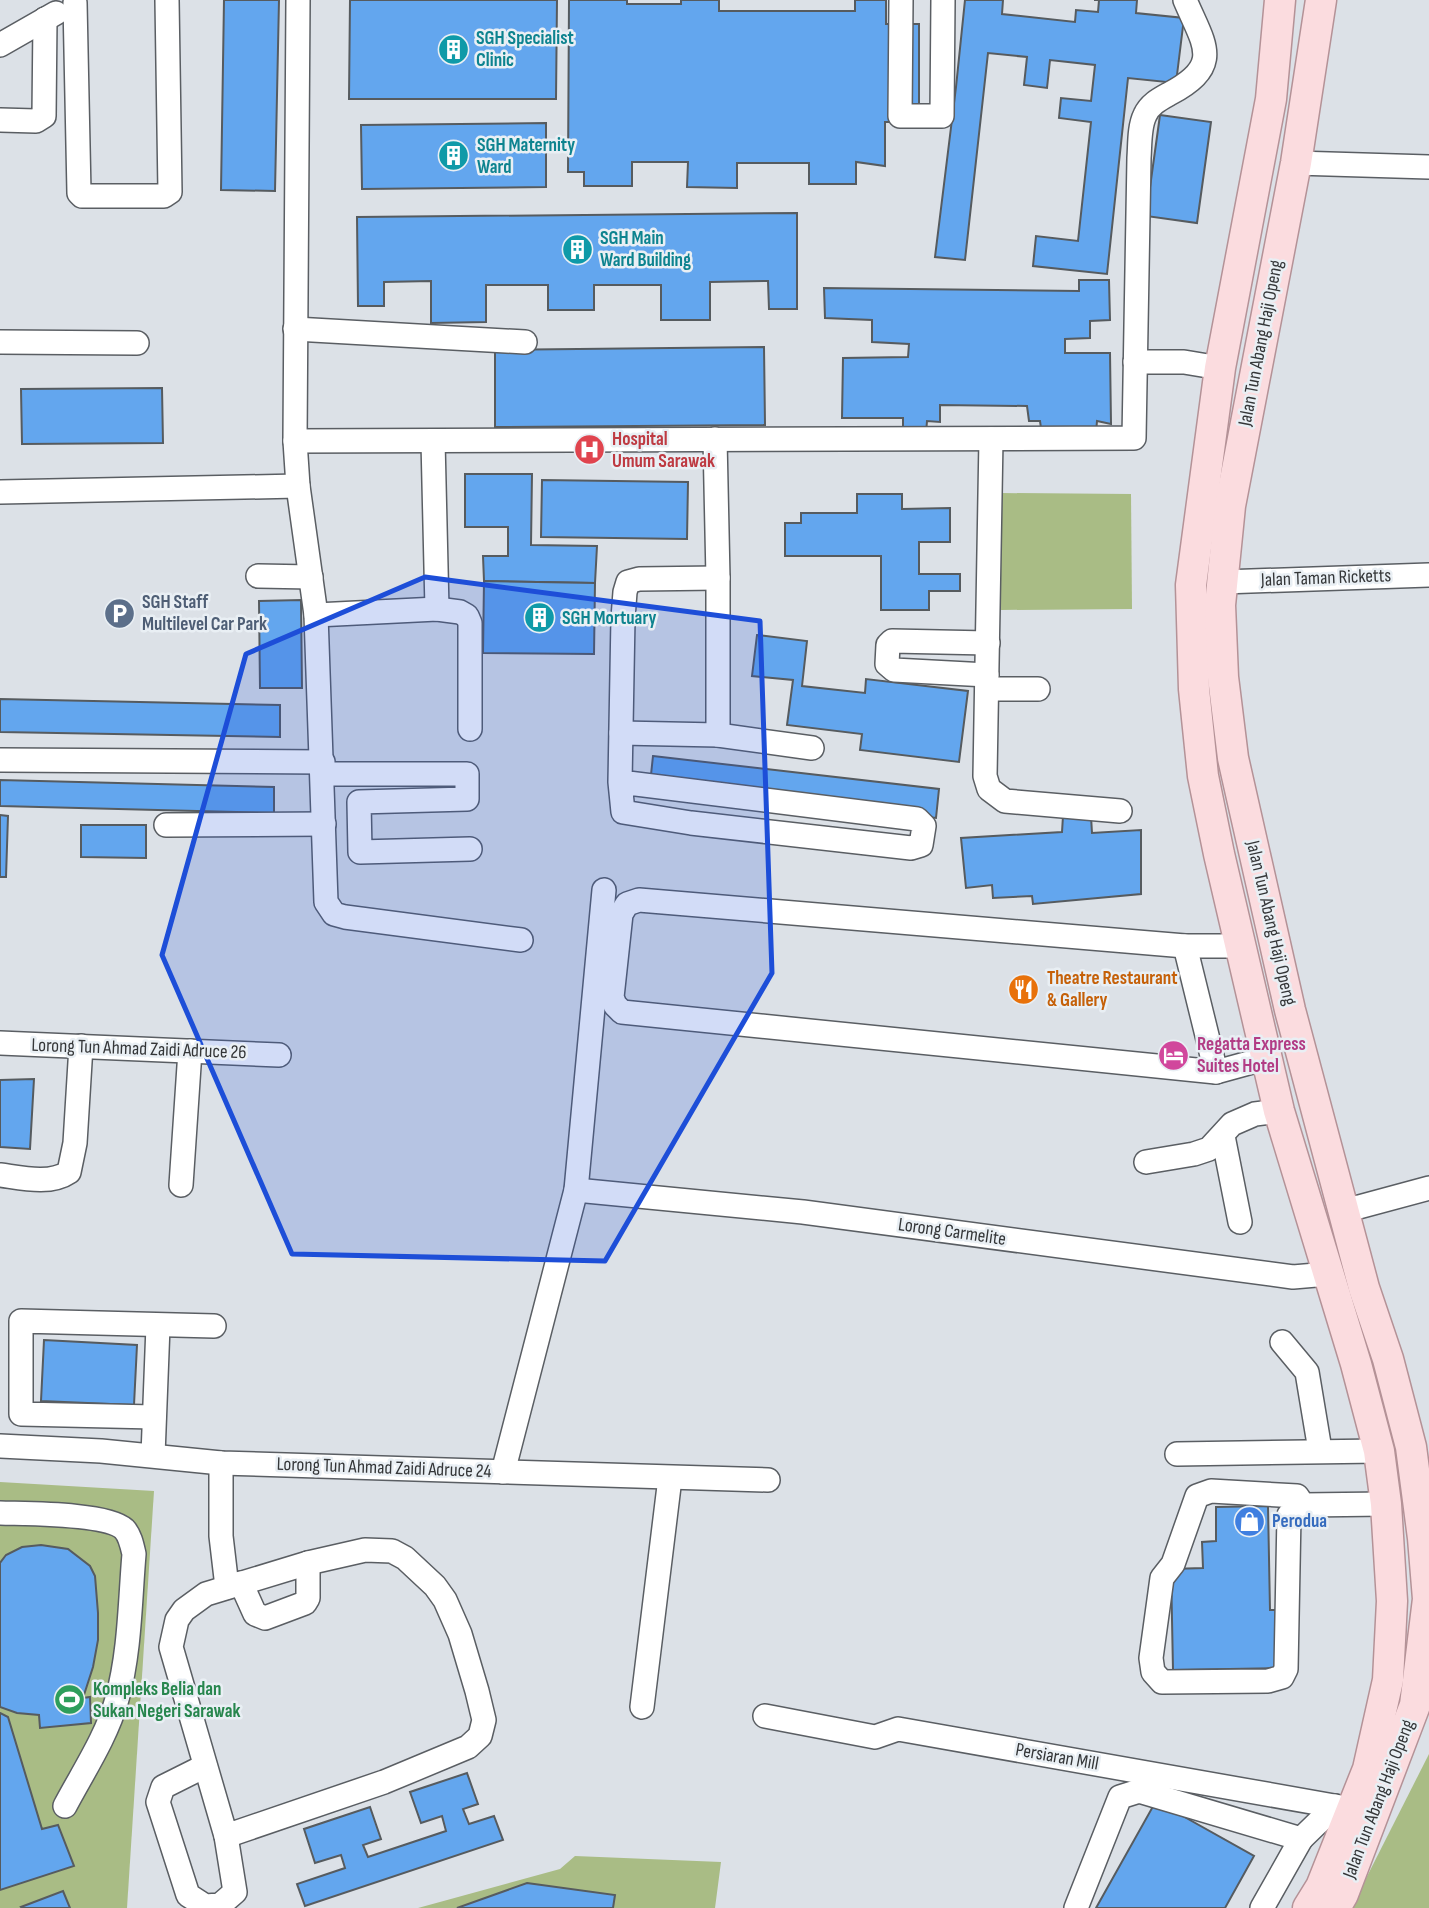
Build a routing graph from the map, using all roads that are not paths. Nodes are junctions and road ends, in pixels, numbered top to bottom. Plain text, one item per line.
1 (167, 0) edge
2 (298, 0) edge
3 (901, 0) edge
4 (943, 0) edge
5 (1185, 0) edge
6 (1280, 0) edge
7 (78, 1) edge
8 (1315, 2) edge
9 (39, 23) junction
10 (0, 45) edge
11 (1270, 99) junction
12 (0, 120) edge
13 (1296, 163) junction
14 (1429, 167) edge
15 (295, 329) junction
16 (0, 342) edge
17 (525, 342) dead end
18 (137, 343) dead end
19 (1135, 362) junction
20 (1220, 368) junction
21 (715, 439) junction
22 (991, 439) junction
23 (295, 441) junction
24 (433, 441) junction
25 (298, 486) junction
26 (0, 492) edge
27 (1429, 575) edge
28 (258, 576) dead end
29 (311, 577) junction
30 (718, 578) junction
31 (1223, 582) junction
32 (438, 610) junction
33 (316, 615) junction
34 (988, 643) junction
35 (987, 682) junction
36 (1038, 689) dead end
37 (470, 729) dead end
38 (621, 733) junction
39 (718, 735) junction
40 (812, 748) dead end
41 (0, 760) edge
42 (323, 768) junction
43 (620, 782) junction
44 (359, 802) junction
45 (1120, 811) dead end
46 (324, 814) junction
47 (166, 825) dead end
48 (470, 849) dead end
49 (604, 890) dead end
50 (521, 940) dead end
51 (1185, 946) junction
52 (1242, 946) junction
53 (0, 1043) edge
54 (81, 1045) junction
55 (190, 1051) junction
56 (279, 1055) dead end
57 (1267, 1058) junction
58 (1216, 1072) junction
59 (1279, 1111) junction
60 (1223, 1136) junction
61 (1146, 1162) dead end
62 (0, 1175) edge
63 (181, 1185) dead end
64 (1429, 1188) edge
65 (576, 1190) junction
66 (1344, 1211) junction
67 (1240, 1222) dead end
68 (1328, 1274) junction
69 (158, 1326) junction
70 (214, 1326) dead end
71 (1282, 1342) dead end
72 (21, 1414) junction
73 (154, 1417) junction
74 (10, 1446) edge
75 (1320, 1450) junction
76 (1379, 1451) junction
77 (1177, 1454) dead end
78 (153, 1455) junction
79 (221, 1463) junction
80 (503, 1472) junction
81 (670, 1478) junction
82 (768, 1480) dead end
83 (1386, 1504) junction
84 (1303, 1505) junction
85 (0, 1513) edge
86 (308, 1563) junction
87 (234, 1585) junction
88 (1422, 1705) edge
89 (642, 1707) dead end
90 (765, 1716) dead end
91 (205, 1766) junction
92 (65, 1806) dead end
93 (1343, 1808) junction
94 (226, 1836) junction
95 (1301, 1839) junction
96 (1076, 1908) edge
97 (1262, 1908) edge
98 (1308, 1908) edge
99 (1335, 1908) edge

1 - 7 street
2 - 15 street
3 - 4 street
5 - 19 street
6 - 11 main road, Jalan Tun Abang Haji Openg
7 - 9 street
8 - 11 main road
8 - 13 main road, Jalan Tun Abang Haji Openg
9 - 10 street
9 - 12 street
11 - 20 main road, Jalan Tun Abang Haji Openg
13 - 14 street
13 - 31 main road, Jalan Tun Abang Haji Openg
15 - 17 street
15 - 23 street
16 - 18 street
19 - 20 street
19 - 22 street
20 - 52 main road, Jalan Tun Abang Haji Openg
21 - 22 street
21 - 24 street
21 - 30 street
22 - 34 street
23 - 24 street
23 - 25 street
24 - 32 street
25 - 26 street
25 - 29 street
27 - 31 street, Jalan Taman Ricketts
28 - 29 street
29 - 33 street
30 - 38 street
30 - 39 street
31 - 66 main road, Jalan Tun Abang Haji Openg
32 - 33 street
32 - 37 street
33 - 42 street
34 - 35 street
34 - 35 street
35 - 36 street
35 - 45 street
38 - 39 street
38 - 43 street
39 - 40 street
41 - 42 street
42 - 44 street
42 - 46 street
43 - 43 street
44 - 46 street
44 - 48 street
46 - 47 street
46 - 50 street
49 - 65 street
51 - 52 street
51 - 58 street
51 - 58 street
52 - 57 main road, Jalan Tun Abang Haji Openg
53 - 54 street, Lorong Tun Ahmad Zaidi Adruce 26
54 - 55 street, Lorong Tun Ahmad Zaidi Adruce 26
54 - 62 street
55 - 56 street, Lorong Tun Ahmad Zaidi Adruce 26
55 - 63 street
57 - 58 street
57 - 59 main road, Jalan Tun Abang Haji Openg
59 - 60 street
59 - 68 main road, Jalan Tun Abang Haji Openg
60 - 61 street
60 - 67 street
64 - 66 street
65 - 68 street, Lorong Carmelite
65 - 80 street
66 - 88 main road, Jalan Tun Abang Haji Openg
68 - 76 main road, Jalan Tun Abang Haji Openg
69 - 70 street
69 - 72 street
69 - 73 street
71 - 75 street
72 - 73 street
72 - 74 street
73 - 78 street
74 - 78 street, Lorong Tun Ahmad Zaidi Adruce 24
75 - 76 street
75 - 77 street
76 - 83 main road, Jalan Tun Abang Haji Openg
78 - 79 street, Lorong Tun Ahmad Zaidi Adruce 24
79 - 80 street, Lorong Tun Ahmad Zaidi Adruce 24
79 - 87 street
80 - 81 street, Lorong Tun Ahmad Zaidi Adruce 24
81 - 82 street, Lorong Tun Ahmad Zaidi Adruce 24
81 - 89 street
83 - 84 street
83 - 93 main road, Jalan Tun Abang Haji Openg
84 - 84 street
85 - 92 street
86 - 87 street
86 - 87 street
86 - 94 street
87 - 91 street
88 - 99 main road, Jalan Tun Abang Haji Openg
90 - 93 street, Persiaran Mill
91 - 94 street
91 - 94 street
93 - 95 street
93 - 98 main road, Jalan Tun Abang Haji Openg
95 - 96 street
95 - 97 street

